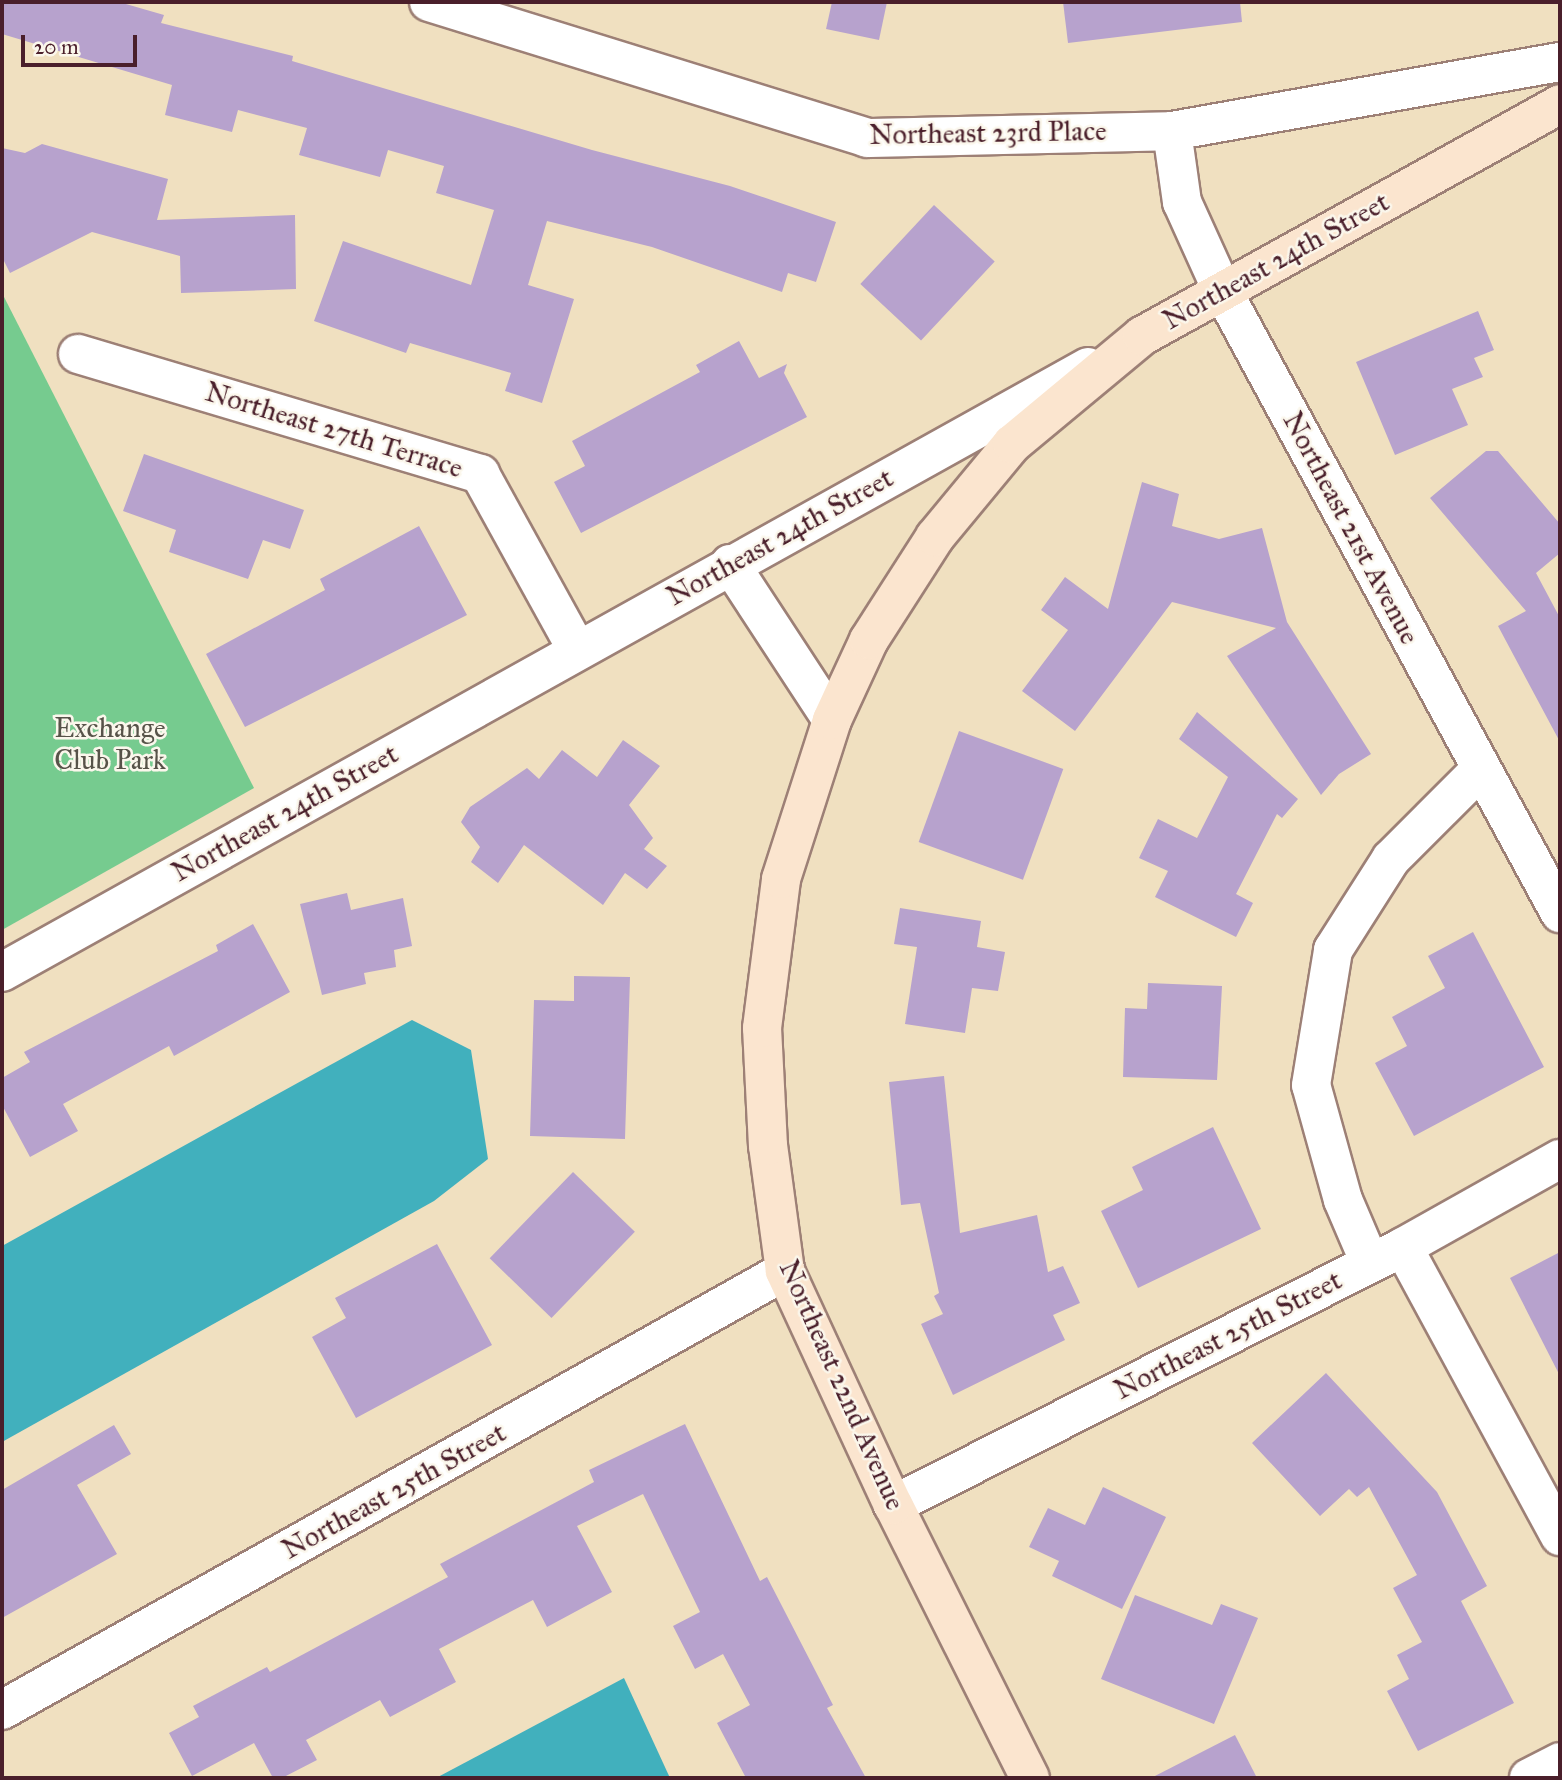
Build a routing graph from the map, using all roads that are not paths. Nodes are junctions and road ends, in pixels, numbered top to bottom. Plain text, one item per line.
1 (429, 2) edge
2 (1560, 62) edge
3 (1560, 104) edge
4 (1172, 131) junction
5 (1222, 290) junction
6 (1142, 336) junction
7 (78, 354) dead end
8 (730, 564) junction
9 (576, 648) junction
10 (832, 720) junction
11 (1481, 769) junction
12 (1560, 913) edge
13 (2, 972) edge
14 (1560, 1159) edge
15 (1403, 1247) junction
16 (1370, 1264) junction
17 (785, 1271) junction
18 (893, 1505) junction
19 (1560, 1536) edge
20 (2, 1710) edge
21 (1560, 1762) edge
22 (1030, 1778) edge
23 (1529, 1778) edge

1 - 4 street, Northeast 23rd Place
2 - 4 street, Northeast 23rd Place
3 - 5 street, Northeast 24th Street
4 - 5 street, Northeast 21st Avenue
5 - 6 street, Northeast 24th Street
5 - 11 street, Northeast 21st Avenue
6 - 8 street, Northeast 24th Street
6 - 10 street, Northeast 22nd Avenue
7 - 9 street, Northeast 27th Terrace
8 - 9 street, Northeast 24th Street
8 - 10 street
9 - 13 street, Northeast 24th Street
10 - 17 street, Northeast 22nd Avenue
11 - 12 street, Northeast 21st Avenue
11 - 16 street
14 - 15 street, Northeast 25th Street
15 - 16 street, Northeast 25th Street
15 - 19 street
16 - 18 street, Northeast 25th Street
17 - 18 street, Northeast 22nd Avenue
17 - 20 street, Northeast 25th Street
18 - 22 street, Northeast 22nd Avenue
21 - 23 street

